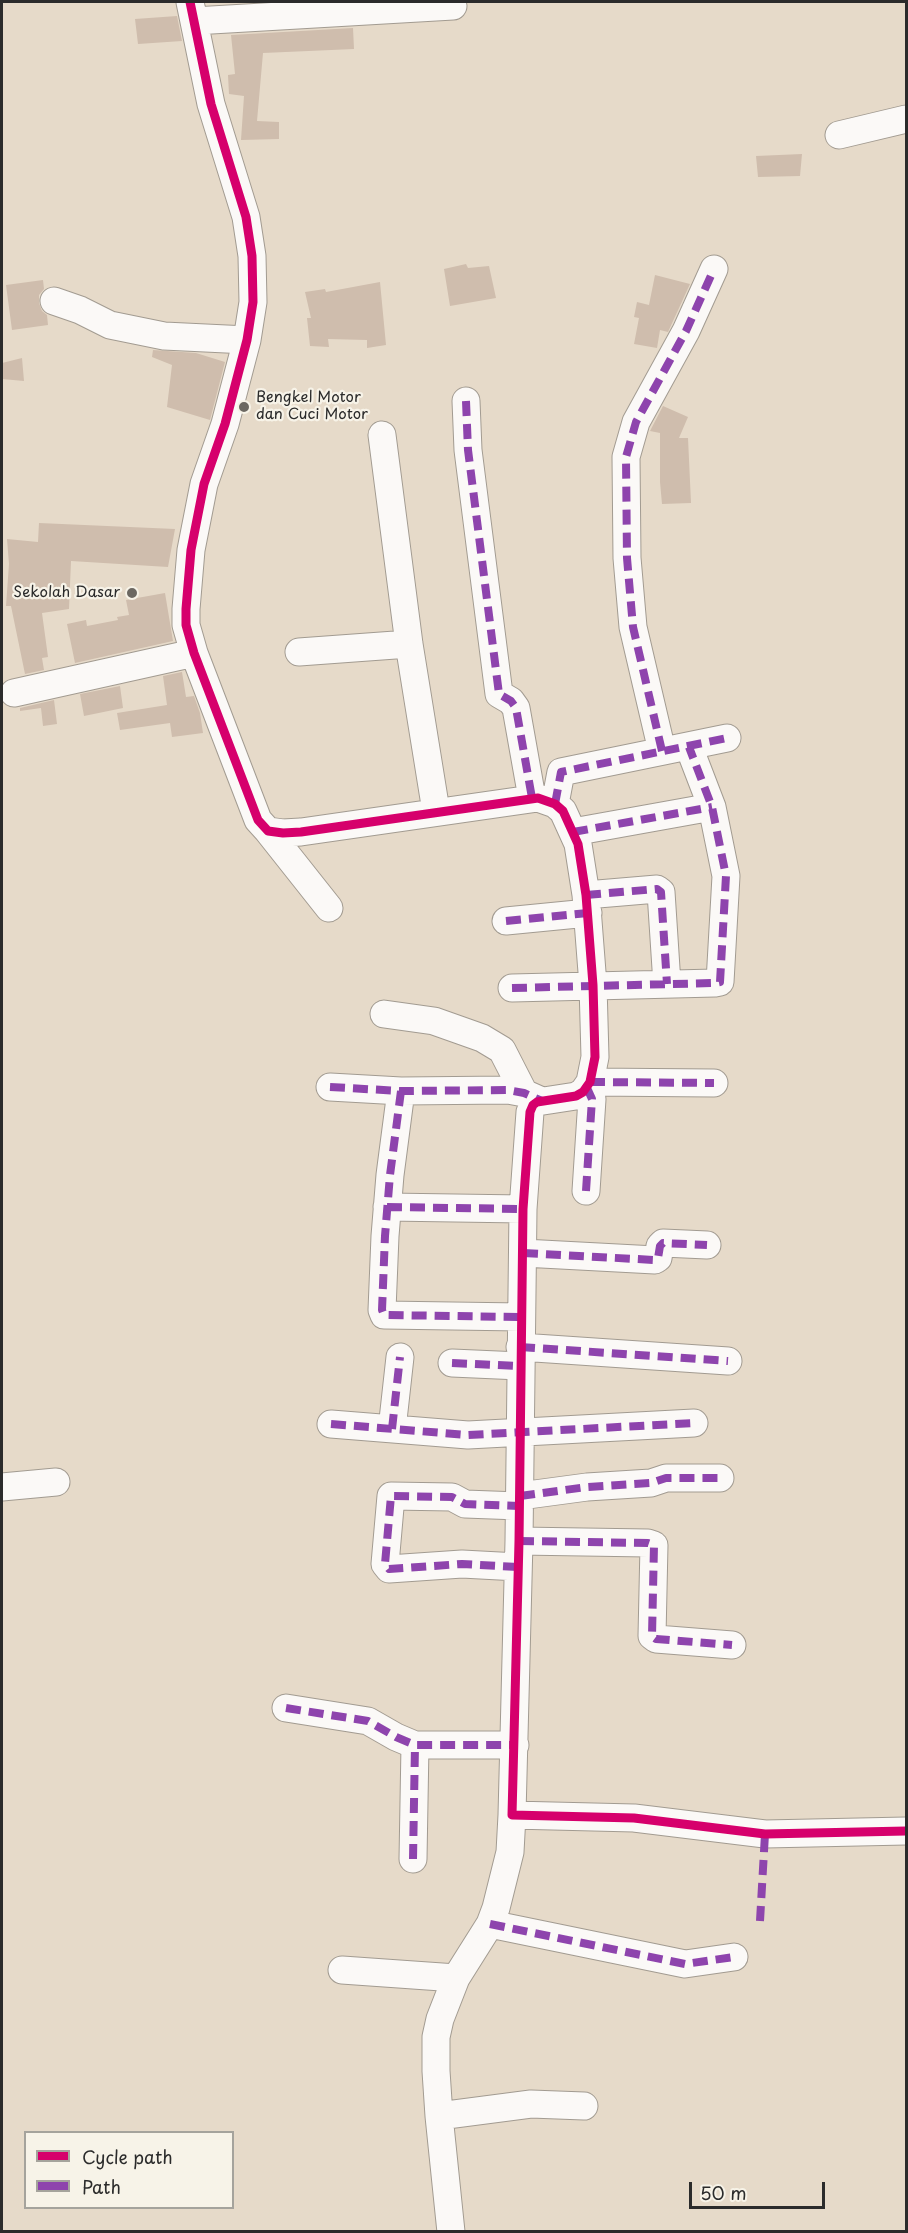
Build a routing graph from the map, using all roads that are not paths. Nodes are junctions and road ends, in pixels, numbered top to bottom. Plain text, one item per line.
1 (453, 6) dead end
2 (192, 11) edge
3 (906, 119) edge
4 (839, 135) dead end
5 (714, 269) dead end
6 (54, 302) dead end
7 (247, 340) junction
8 (466, 401) dead end
9 (382, 435) dead end
10 (409, 644) junction
11 (299, 652) dead end
12 (194, 653) junction
13 (14, 693) dead end
14 (727, 738) dead end
15 (689, 747) junction
16 (662, 751) junction
17 (544, 801) junction
18 (712, 807) junction
19 (436, 811) junction
20 (268, 831) junction
21 (573, 832) junction
22 (587, 904) junction
23 (329, 908) dead end
24 (506, 921) dead end
25 (667, 984) junction
26 (593, 986) junction
27 (512, 988) dead end
28 (384, 1014) dead end
29 (714, 1083) dead end
30 (589, 1085) junction
31 (330, 1087) dead end
32 (401, 1091) junction
33 (533, 1097) junction
34 (586, 1191) dead end
35 (387, 1207) junction
36 (523, 1209) junction
37 (707, 1245) dead end
38 (523, 1253) junction
39 (521, 1317) junction
40 (520, 1356) junction
41 (400, 1358) dead end
42 (728, 1361) dead end
43 (452, 1364) dead end
44 (694, 1423) dead end
45 (331, 1424) dead end
46 (392, 1429) junction
47 (521, 1431) junction
48 (720, 1478) dead end
49 (56, 1482) dead end
50 (2, 1487) edge
51 (519, 1501) junction
52 (519, 1554) junction
53 (732, 1645) dead end
54 (286, 1708) dead end
55 (415, 1744) junction
56 (515, 1746) junction
57 (512, 1815) junction
58 (906, 1832) edge
59 (413, 1859) dead end
60 (490, 1924) junction
61 (734, 1957) dead end
62 (342, 1970) dead end
63 (456, 1978) junction
64 (584, 2106) dead end
65 (439, 2116) junction
66 (451, 2232) edge

1 - 2 street
2 - 7 street
3 - 4 street
5 - 16 street
6 - 7 street
7 - 12 street
8 - 17 street
9 - 10 street
10 - 11 street
10 - 19 street
12 - 13 street
12 - 20 street
14 - 15 street
15 - 16 street
15 - 18 street
16 - 17 street
17 - 19 street
17 - 21 street
18 - 21 street
18 - 25 street
19 - 20 street
20 - 23 street
21 - 22 street
22 - 24 street
22 - 25 street
22 - 26 street
25 - 26 street
26 - 27 street
26 - 30 street
28 - 33 street
29 - 30 street
30 - 33 street
30 - 34 street
31 - 32 street
32 - 33 street
32 - 35 street
33 - 36 street
35 - 36 street
35 - 39 street
36 - 38 street
37 - 38 street
38 - 39 street
39 - 40 street
40 - 42 street
40 - 43 street
40 - 47 street
41 - 46 street
44 - 47 street
45 - 46 street
46 - 47 street
47 - 51 street
48 - 51 street
49 - 50 street
51 - 52 street
51 - 52 street
52 - 53 street
52 - 56 street
54 - 55 street
55 - 56 street
55 - 59 street
56 - 57 street
57 - 58 street
57 - 60 street
60 - 61 street
60 - 63 street
62 - 63 street
63 - 65 street
64 - 65 street
65 - 66 street

